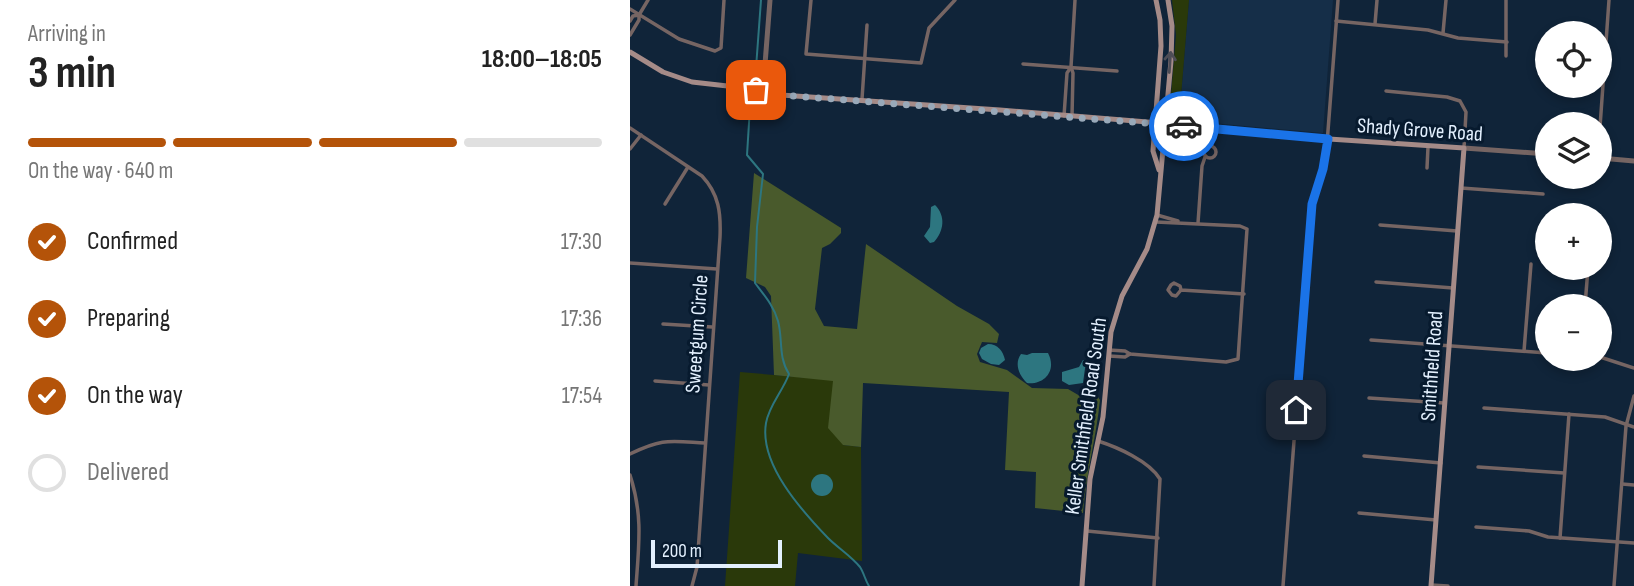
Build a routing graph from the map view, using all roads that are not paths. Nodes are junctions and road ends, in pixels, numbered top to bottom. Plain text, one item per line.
1 (648, 0) edge
2 (724, 0) edge
3 (770, 0) edge
4 (811, 0) edge
5 (955, 0) edge
6 (1075, 0) edge
7 (1156, 0) edge
8 (1168, 0) edge
9 (1338, 0) edge
10 (1377, 0) edge
11 (1446, 0) edge
12 (1506, 0) edge
13 (1609, 0) edge
14 (630, 9) edge
15 (639, 15) junction
16 (630, 21) edge
17 (1336, 21) junction
18 (1375, 24) junction
19 (867, 25) dead end
20 (1443, 33) junction
21 (630, 35) edge
22 (1507, 43) junction
23 (630, 52) edge
24 (1506, 56) dead end
25 (865, 58) junction
26 (1023, 64) dead end
27 (1071, 67) junction
28 (1117, 71) dead end
29 (759, 90) junction
30 (1386, 91) dead end
31 (862, 101) junction
32 (1601, 112) edge
33 (1064, 116) junction
34 (1072, 117) junction
35 (1156, 124) junction
36 (1164, 124) junction
37 (630, 128) edge
38 (641, 135) junction
39 (1328, 139) junction
40 (1428, 147) junction
41 (1464, 148) junction
42 (630, 149) edge
43 (1535, 153) edge
44 (1205, 156) dead end
45 (1612, 159) edge
46 (1634, 160) edge
47 (688, 167) junction
48 (1427, 168) dead end
49 (1161, 175) junction
50 (1461, 188) junction
51 (1543, 194) dead end
52 (665, 204) dead end
53 (1157, 218) junction
54 (1198, 223) junction
55 (1380, 225) dead end
56 (1457, 231) junction
57 (630, 263) edge
58 (1531, 264) dead end
59 (717, 269) junction
60 (1376, 282) dead end
61 (1453, 288) junction
62 (1181, 290) dead end
63 (1244, 294) junction
64 (663, 324) dead end
65 (712, 327) junction
66 (1371, 340) dead end
67 (1449, 346) junction
68 (1524, 351) junction
69 (1535, 352) edge
70 (1109, 353) junction
71 (1612, 360) edge
72 (1634, 368) edge
73 (654, 381) dead end
74 (709, 385) junction
75 (1634, 396) edge
76 (1369, 398) dead end
77 (1445, 404) junction
78 (1484, 408) dead end
79 (1569, 414) junction
80 (1626, 426) junction
81 (1634, 427) edge
82 (1098, 441) junction
83 (705, 443) junction
84 (630, 454) edge
85 (1364, 456) dead end
86 (1441, 463) junction
87 (1478, 467) dead end
88 (1564, 473) junction
89 (630, 475) edge
90 (1621, 484) junction
91 (1634, 485) edge
92 (1359, 513) dead end
93 (1436, 520) junction
94 (1476, 527) dead end
95 (1086, 531) junction
96 (1158, 538) junction
97 (1560, 538) junction
98 (1618, 542) junction
99 (1634, 543) edge
100 (1431, 585) edge
101 (636, 586) edge
102 (692, 586) edge
103 (1082, 586) edge
104 (1154, 586) edge
105 (1283, 586) edge
106 (1448, 586) edge
107 (1614, 586) edge

1 - 15 street
2 - 15 street
3 - 29 street
4 - 25 street
5 - 25 street
6 - 27 street
7 - 35 main road, Keller Smithfield Road South
36 -> 8 main road, Keller Smithfield Road South
9 - 17 street
10 - 18 street
11 - 20 street
12 - 22 street
13 - 32 street
14 - 15 street
15 - 16 street
15 - 21 street
17 - 18 street
17 - 39 street
18 - 20 street
19 - 25 street
20 - 22 street
22 - 24 street
23 - 29 main road, Shady Grove Road
25 - 31 street
26 - 27 street
27 - 28 street
27 - 33 street
27 - 34 street
29 - 31 main road, Shady Grove Road
30 - 41 street
31 - 33 main road, Shady Grove Road
33 - 34 main road, Shady Grove Road
34 - 35 main road, Shady Grove Road
35 - 36 main road, Shady Grove Road
35 - 49 main road, Keller Smithfield Road South
36 - 39 main road, Shady Grove Road
36 - 49 main road, Keller Smithfield Road South
37 - 38 street, Sweetgum Circle
38 - 42 street
38 - 47 street, Sweetgum Circle
39 - 40 main road, Shady Grove Road
39 - 105 street
40 - 41 main road, Shady Grove Road
40 - 48 street
41 - 43 street, Shady Grove Road
41 - 50 main road, Smithfield Road
44 - 54 street
45 - 46 street
47 - 52 street
47 - 59 street, Sweetgum Circle
49 - 53 main road, Keller Smithfield Road South
50 - 51 street
50 - 56 main road, Smithfield Road
53 - 54 street
53 - 70 main road, Keller Smithfield Road South
54 - 63 street
55 - 56 street
56 - 61 main road, Smithfield Road
57 - 59 street
58 - 68 street
59 - 65 street, Sweetgum Circle
60 - 61 street
61 - 67 main road, Smithfield Road
62 - 63 street
63 - 70 street
64 - 65 street
65 - 74 street, Sweetgum Circle
66 - 67 street
67 - 68 street
67 - 77 main road, Smithfield Road
68 - 69 street
70 - 82 main road, Keller Smithfield Road South
71 - 72 street
73 - 74 street
74 - 83 street, Sweetgum Circle
75 - 80 street
76 - 77 street
77 - 86 main road, Smithfield Road
78 - 79 street
79 - 80 street
79 - 88 street
80 - 81 street
80 - 90 street
82 - 95 main road, Keller Smithfield Road South
82 - 96 street
83 - 84 street
83 - 102 street, Sweetgum Circle
85 - 86 street
86 - 93 main road, Smithfield Road
87 - 88 street
88 - 97 street
89 - 101 street
90 - 91 street
90 - 98 street
92 - 93 street
93 - 100 main road, Smithfield Road
94 - 97 street
95 - 96 street
95 - 103 main road, Keller Smithfield Road South
96 - 104 street
97 - 98 street
98 - 99 street
98 - 107 street
100 - 106 street

